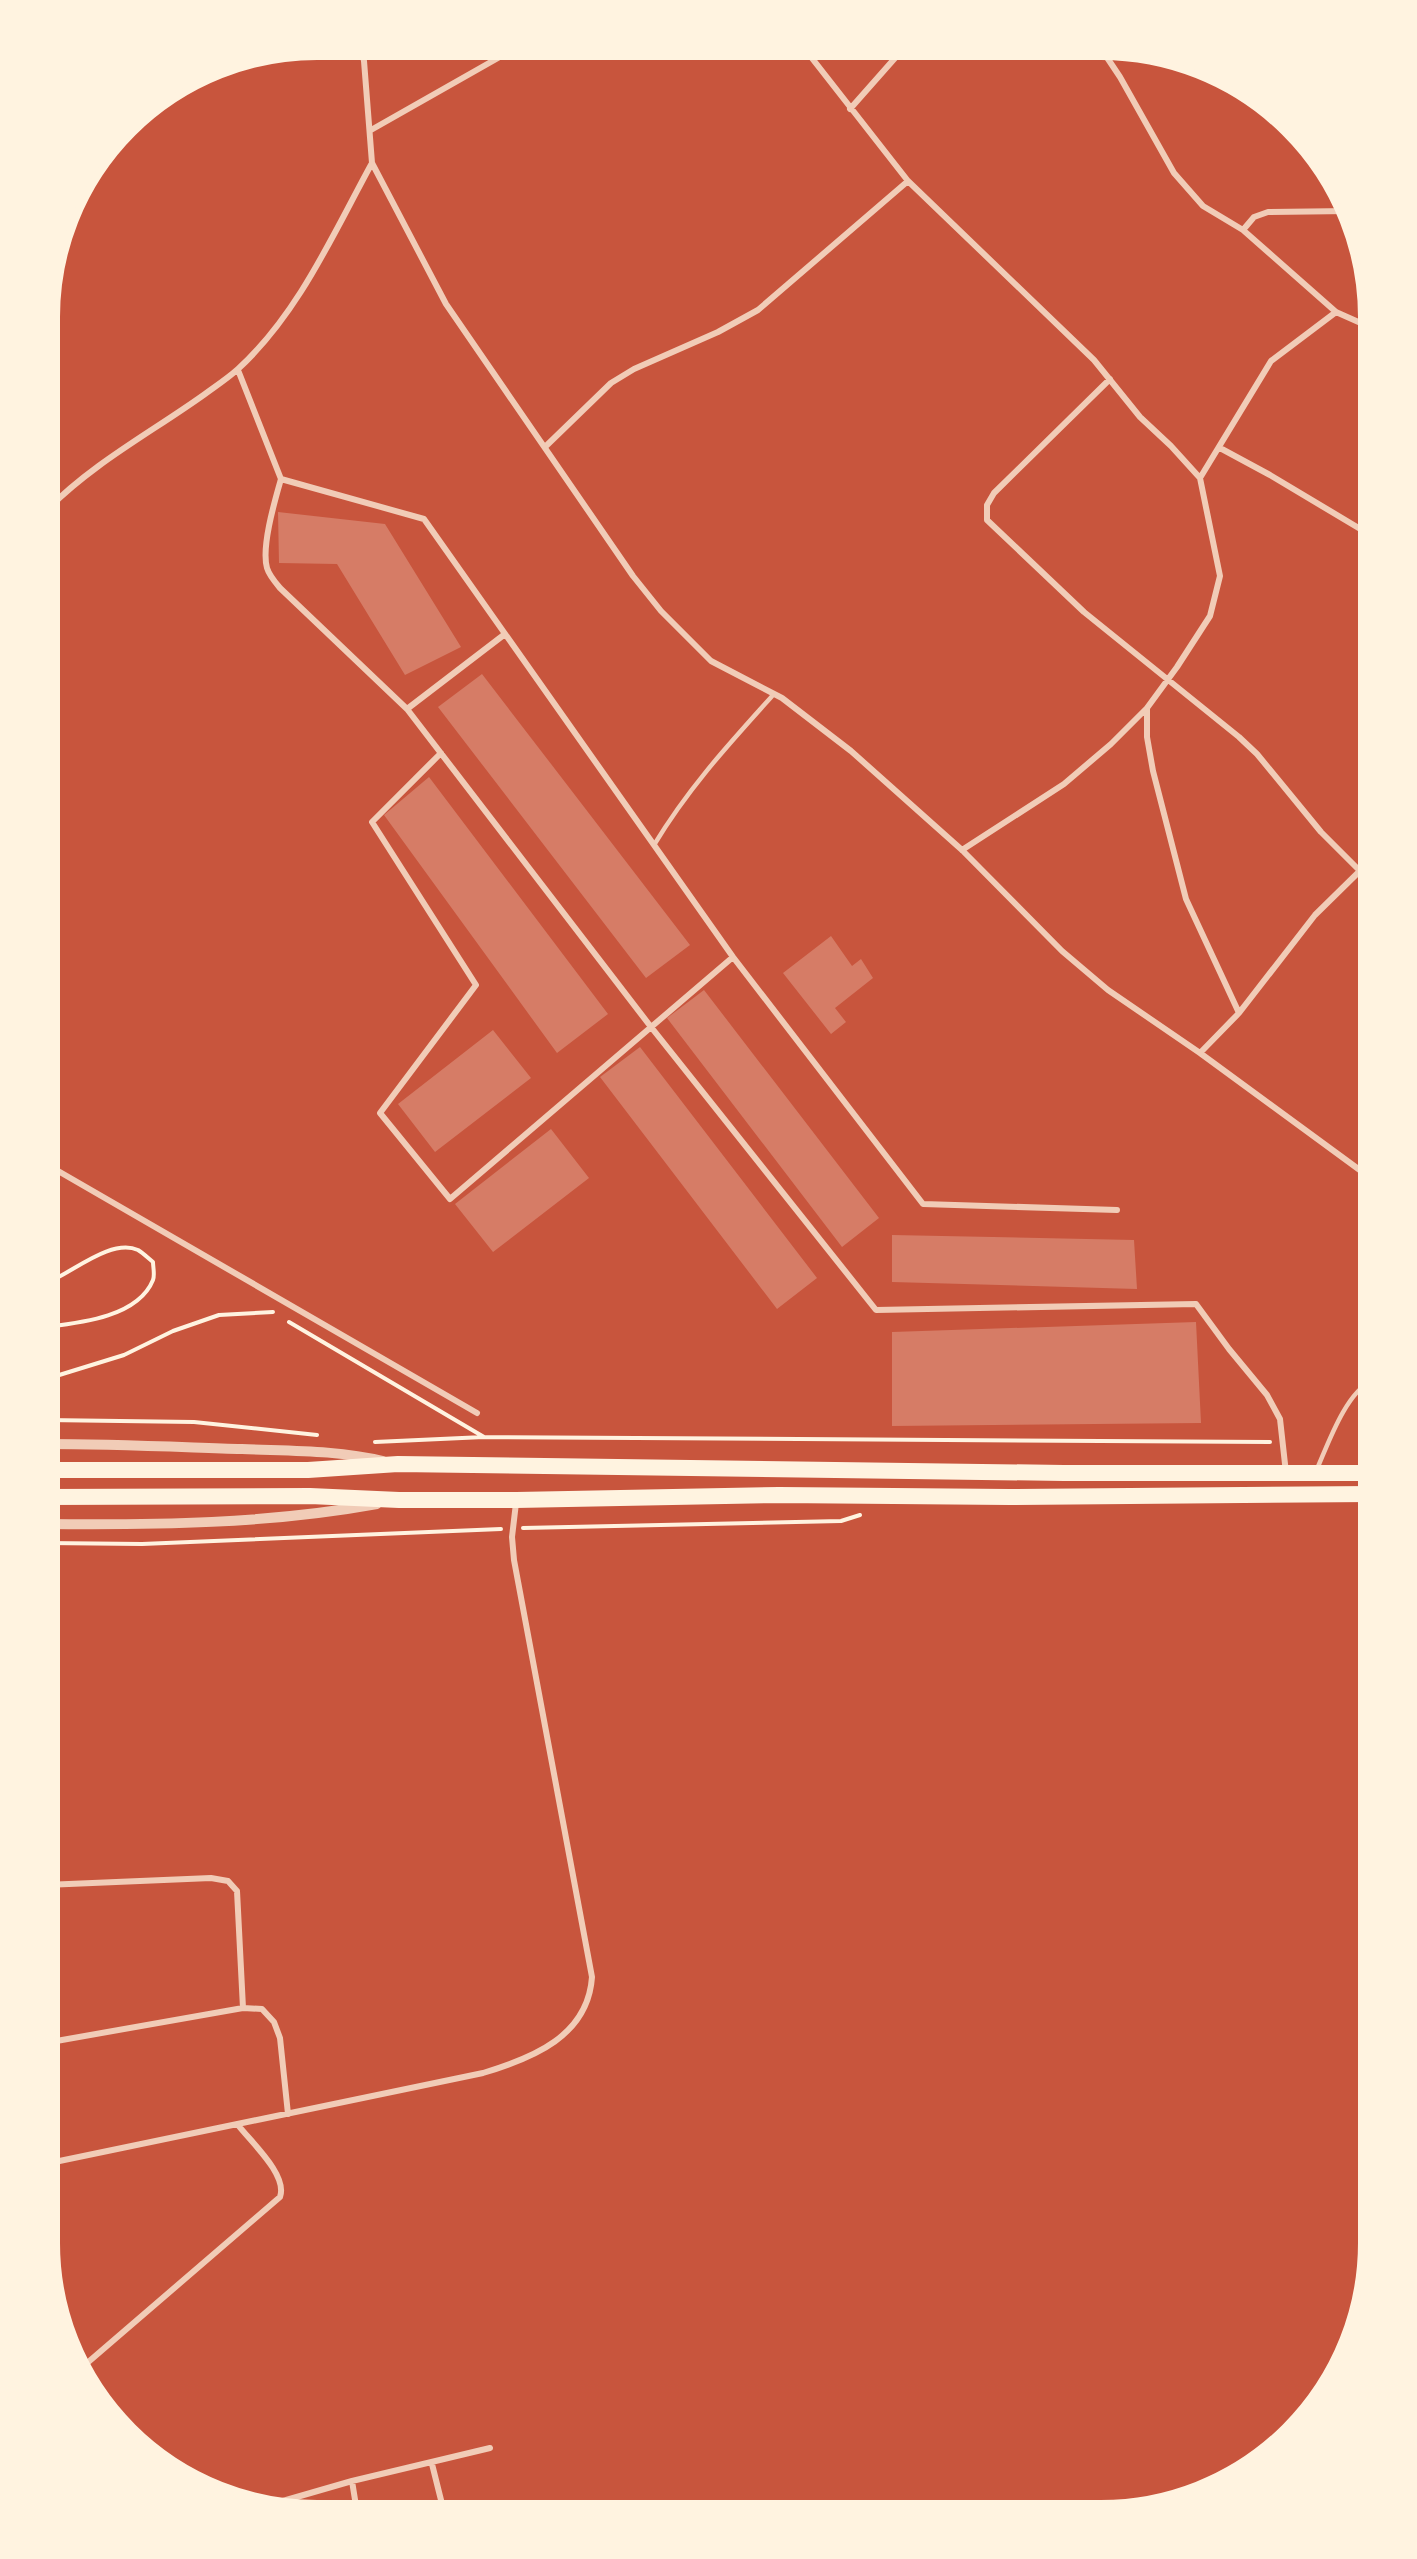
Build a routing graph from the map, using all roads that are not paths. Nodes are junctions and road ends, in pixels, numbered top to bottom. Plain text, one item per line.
1 (363, 56) edge
2 (501, 56) edge
3 (810, 56) edge
4 (897, 56) edge
5 (1106, 56) edge
6 (850, 109) junction
7 (371, 130) junction
8 (372, 163) junction
9 (908, 181) junction
10 (1339, 211) edge
11 (1242, 230) junction
12 (1336, 312) junction
13 (1362, 324) edge
14 (238, 370) junction
15 (1110, 379) junction
16 (545, 447) junction
17 (1220, 448) junction
18 (1200, 478) junction
19 (280, 479) junction
20 (56, 502) edge
21 (1362, 530) edge
22 (505, 634) junction
23 (1169, 678) junction
24 (774, 694) junction
25 (1147, 708) junction
26 (407, 710) junction
27 (441, 753) junction
28 (654, 845) junction
29 (962, 850) junction
30 (1362, 868) edge
31 (1358, 871) junction
32 (1362, 874) edge
33 (733, 957) junction
34 (1239, 1013) junction
35 (651, 1027) junction
36 (1200, 1053) junction
37 (56, 1170) edge
38 (1362, 1172) edge
39 (1117, 1210) dead end
40 (1362, 1387) edge
41 (477, 1413) dead end
42 (56, 1444) edge
43 (398, 1464) junction
44 (56, 1470) edge
45 (1315, 1473) junction
46 (1362, 1473) edge
47 (1287, 1474) junction
48 (1362, 1494) edge
49 (56, 1497) edge
50 (399, 1500) junction
51 (516, 1500) junction
52 (56, 1524) edge
53 (56, 1885) edge
54 (243, 2008) junction
55 (56, 2041) edge
56 (288, 2114) junction
57 (238, 2125) junction
58 (56, 2162) edge
59 (85, 2364) edge
60 (490, 2448) dead end
61 (432, 2464) junction
62 (352, 2481) junction
63 (283, 2501) edge
64 (356, 2504) edge
65 (442, 2504) edge

1 - 7 street
2 - 7 street
3 - 6 street
4 - 6 street
5 - 11 street
6 - 9 street
7 - 8 street
8 - 14 street
8 - 16 street
9 - 15 street
9 - 16 street
10 - 11 street
11 - 12 street
12 - 13 street
12 - 17 street
14 - 19 street
14 - 20 street
15 - 18 street
15 - 23 street
16 - 24 street
17 - 18 street
17 - 21 street
18 - 23 street
19 - 22 street
19 - 26 street
22 - 26 street
22 - 28 street
23 - 25 street
23 - 31 street
24 - 28 lane
24 - 29 street
25 - 29 street
25 - 34 street
26 - 27 street
27 - 35 street
27 - 35 street
28 - 33 street
29 - 36 street
30 - 31 street
31 - 32 street
31 - 34 street
33 - 35 street
33 - 39 street
34 - 36 street
35 - 47 street
36 - 38 street
37 - 41 street
40 - 45 lane
42 - 43 street
43 - 44 highway
43 - 47 highway
45 - 46 highway
45 - 47 highway
48 - 51 highway
49 - 50 highway
50 - 51 highway
50 - 52 street
51 - 56 street
53 - 54 street
54 - 55 street
54 - 56 street
56 - 57 street
57 - 58 street
57 - 59 street
60 - 61 street
61 - 62 street
61 - 65 street
62 - 63 street
62 - 64 street

